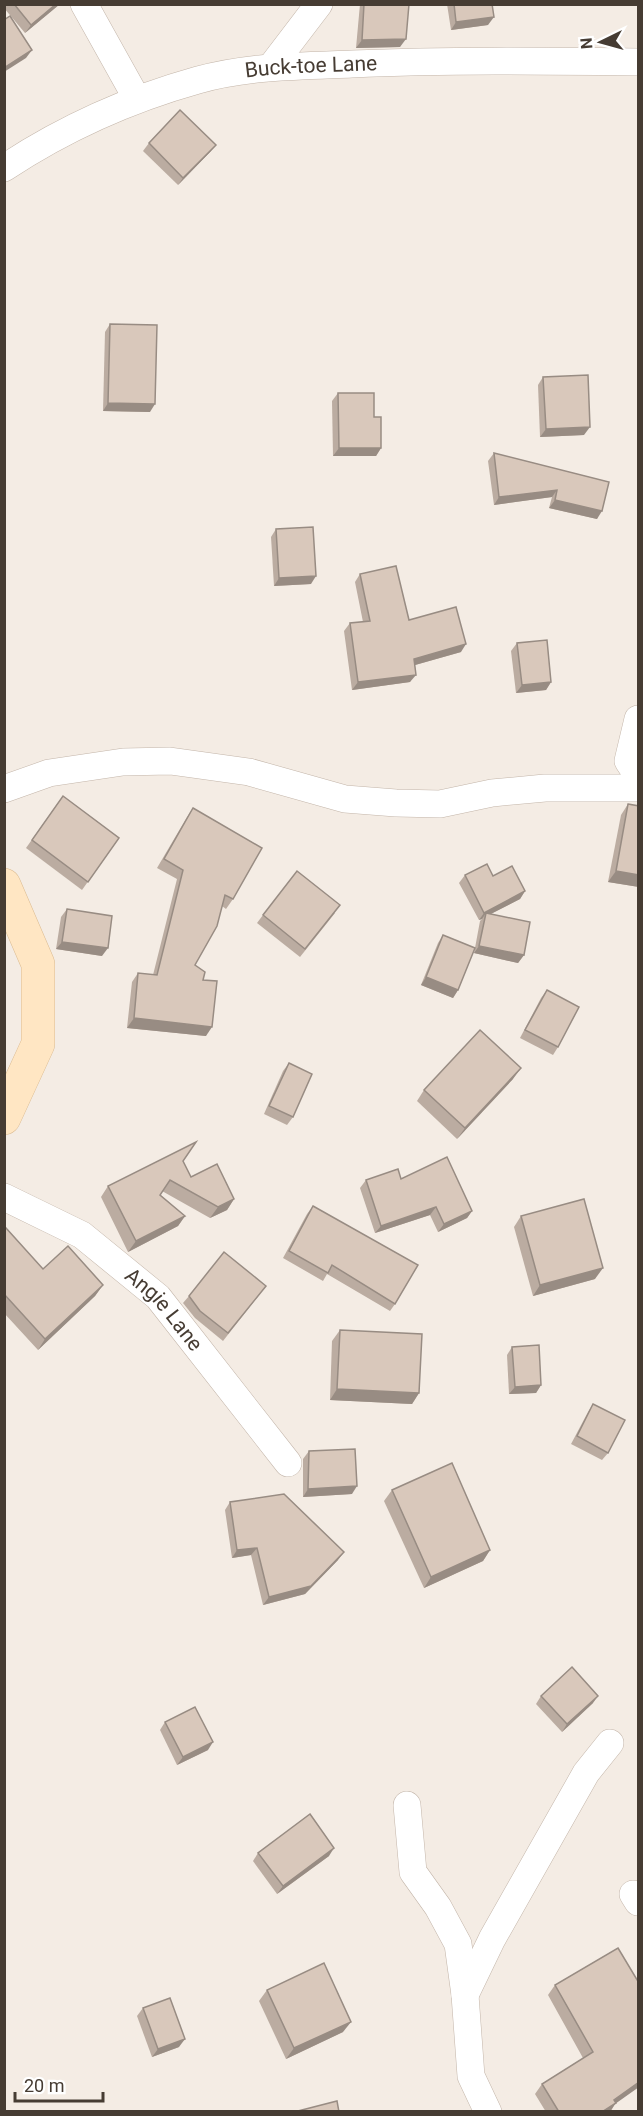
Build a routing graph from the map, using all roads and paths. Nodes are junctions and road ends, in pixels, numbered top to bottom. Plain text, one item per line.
1 (84, 4) edge
2 (319, 4) edge
3 (639, 62) edge
4 (271, 67) junction
5 (137, 99) junction
6 (4, 168) edge
7 (639, 719) edge
8 (639, 776) edge
9 (639, 788) edge
10 (4, 789) edge
11 (4, 885) edge
12 (4, 1118) edge
13 (4, 1197) edge
14 (288, 1463) dead end
15 (610, 1743) dead end
16 (407, 1805) dead end
17 (465, 1995) junction
18 (489, 2112) edge

1 - 5 street
2 - 4 street
3 - 4 street, Buck-toe Lane
4 - 5 street, Buck-toe Lane
5 - 6 street, Buck-toe Lane
7 - 8 street
9 - 10 street
11 - 12 street
13 - 14 street, Angie Lane
15 - 17 street
16 - 17 street
17 - 18 street

